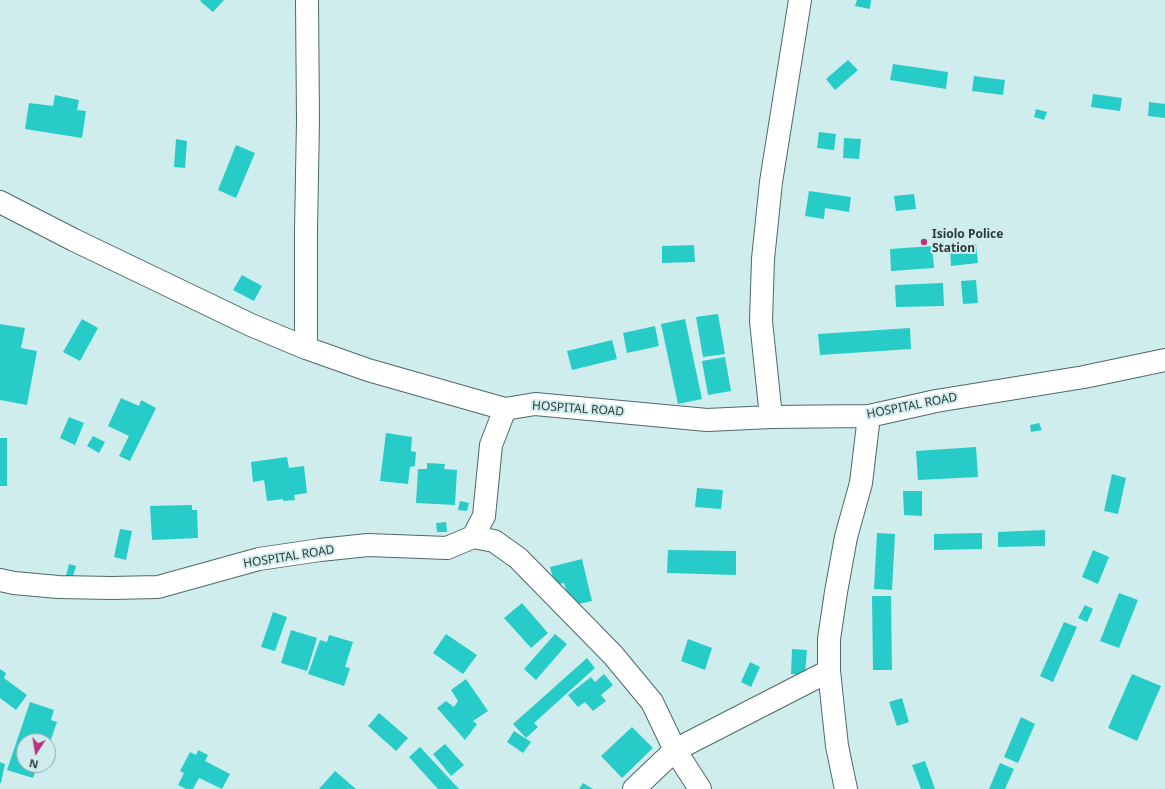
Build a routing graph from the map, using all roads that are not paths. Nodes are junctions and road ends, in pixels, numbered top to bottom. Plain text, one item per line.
1 (307, 0) edge
2 (800, 0) edge
3 (0, 202) edge
4 (306, 348) junction
5 (1165, 360) edge
6 (505, 409) junction
7 (869, 416) junction
8 (771, 417) junction
9 (473, 537) junction
10 (0, 580) edge
11 (829, 671) junction
12 (675, 750) junction
13 (634, 789) edge
14 (700, 789) edge
15 (846, 789) edge

1 - 4 street
2 - 8 street
3 - 4 street
4 - 6 street
5 - 7 street, HOSPITAL ROAD
6 - 8 street, HOSPITAL ROAD
6 - 9 street
7 - 8 street, HOSPITAL ROAD
7 - 11 street
9 - 10 street, HOSPITAL ROAD
9 - 12 street
11 - 12 street
11 - 15 street
12 - 13 street
12 - 14 street

